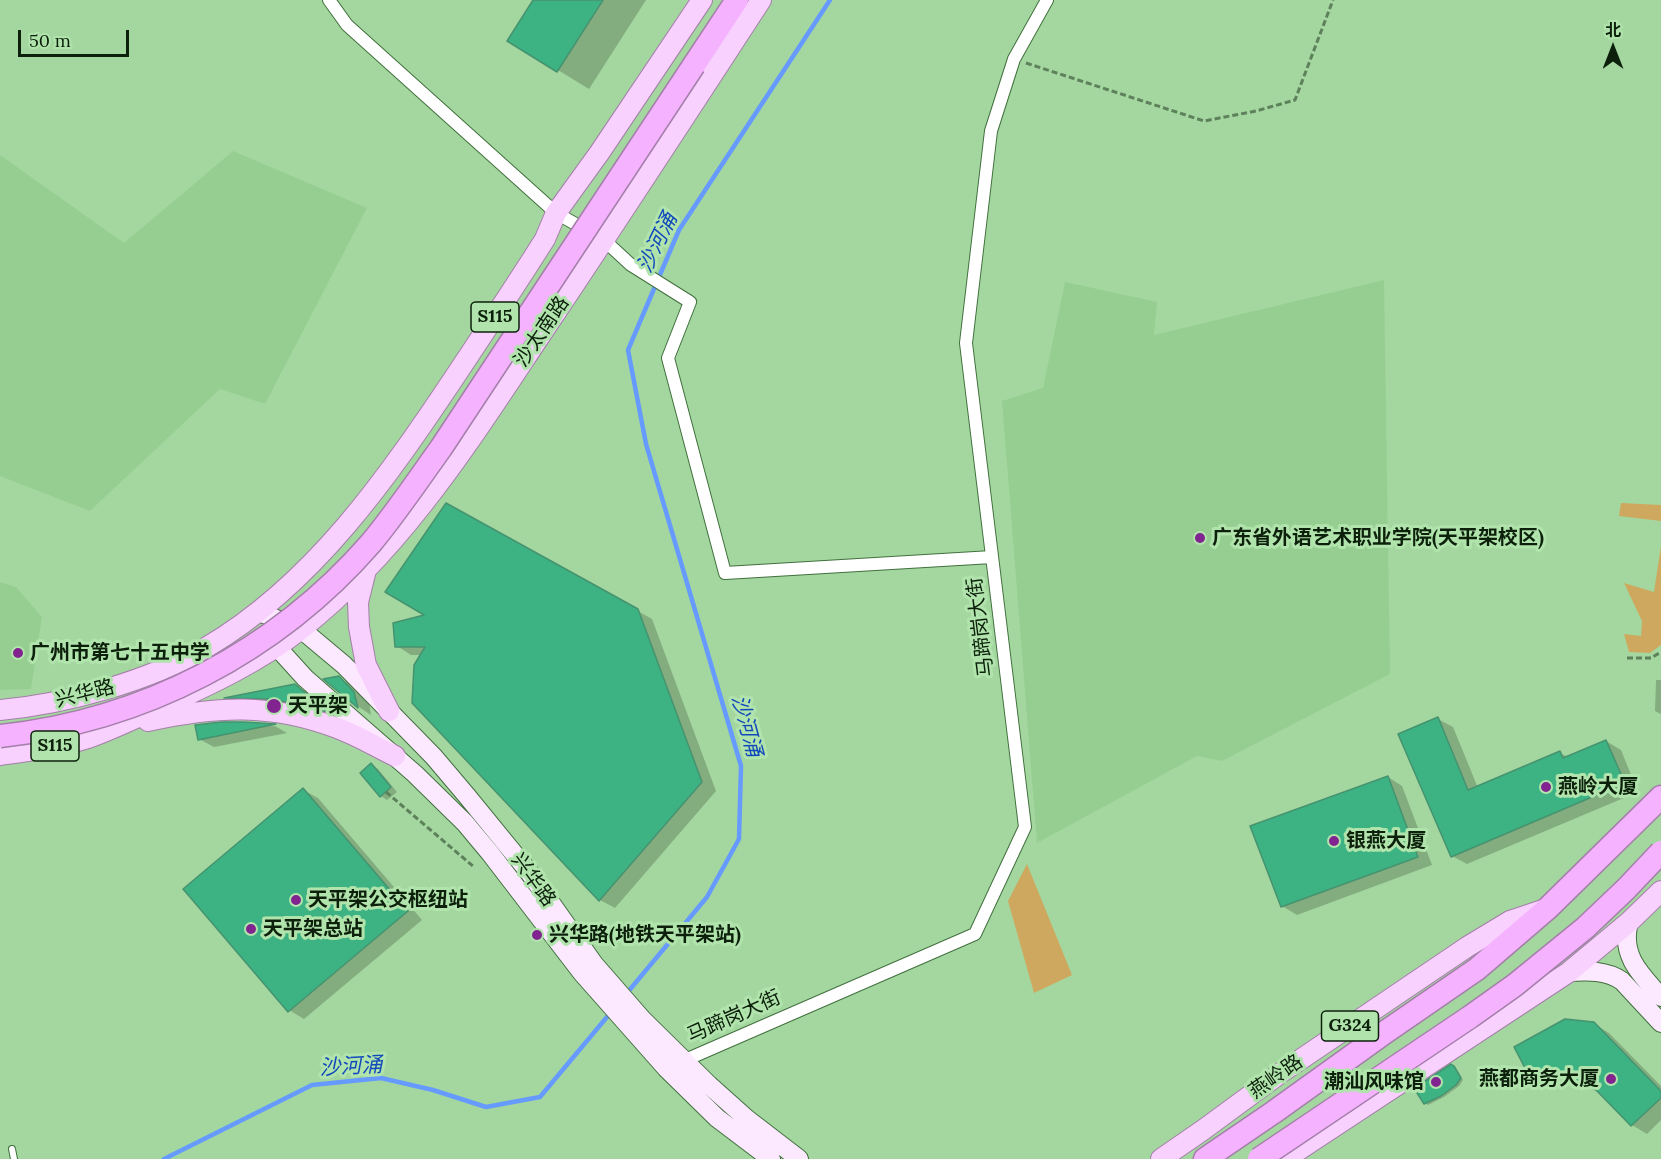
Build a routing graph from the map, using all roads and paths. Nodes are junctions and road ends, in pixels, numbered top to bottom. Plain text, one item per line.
1 (329, 0) edge
2 (702, 0) edge
3 (737, 0) edge
4 (761, 0) edge
5 (1047, 0) edge
6 (1333, 0) edge
7 (1014, 59) junction
8 (556, 213) junction
9 (604, 240) junction
10 (992, 557) junction
11 (366, 570) junction
12 (259, 612) junction
13 (289, 637) junction
14 (1661, 652) edge
15 (1627, 658) dead end
16 (0, 710) edge
17 (389, 711) junction
18 (108, 730) junction
19 (0, 736) edge
20 (0, 755) edge
21 (395, 756) junction
22 (386, 792) dead end
23 (1661, 797) edge
24 (1661, 852) edge
25 (474, 867) dead end
26 (1661, 891) edge
27 (1548, 908) junction
28 (1629, 921) junction
29 (588, 968) junction
30 (1569, 972) junction
31 (1661, 997) edge
32 (635, 1023) junction
33 (1661, 1023) edge
34 (683, 1061) junction
35 (12, 1149) dead end
36 (14, 1159) edge
37 (771, 1159) edge
38 (799, 1159) edge
39 (1161, 1159) edge
40 (1205, 1159) edge
41 (1259, 1159) edge
42 (1286, 1159) edge

1 - 8 street
2 - 8 main road, S115
3 - 19 highway, bridge
4 - 9 main road, 沙太南路 / S115
5 - 7 street, 马蹄岗大街
6 - 7 path
7 - 10 street, 马蹄岗大街
8 - 9 street
8 - 12 main road, S115
9 - 10 street
9 - 11 main road, 沙太南路 / S115
10 - 34 street, 马蹄岗大街
11 - 13 main road, 沙太南路 / S115
11 - 17 main road
12 - 13 main road, 兴华路
12 - 13 main road, 兴华路
12 - 16 main road, 兴华路 / S115
13 - 17 main road, 兴华路
13 - 18 main road, 兴华路 / S115
13 - 21 main road, 兴华路
14 - 15 path
17 - 29 main road, 兴华路
18 - 20 main road, 兴华路 / S115
18 - 21 main road
21 - 29 main road, 兴华路
22 - 25 path
23 - 27 highway, 燕岭路 / G324
24 - 41 highway, bridge
26 - 28 main road
27 - 39 main road, 燕岭路 / G324
27 - 40 highway, 燕岭路
28 - 30 main road
28 - 31 main road
29 - 32 main road, 兴华路
30 - 33 main road
30 - 42 main road
32 - 34 main road, 兴华路
32 - 37 main road, 兴华路
34 - 38 main road, 兴华路
35 - 36 lane

